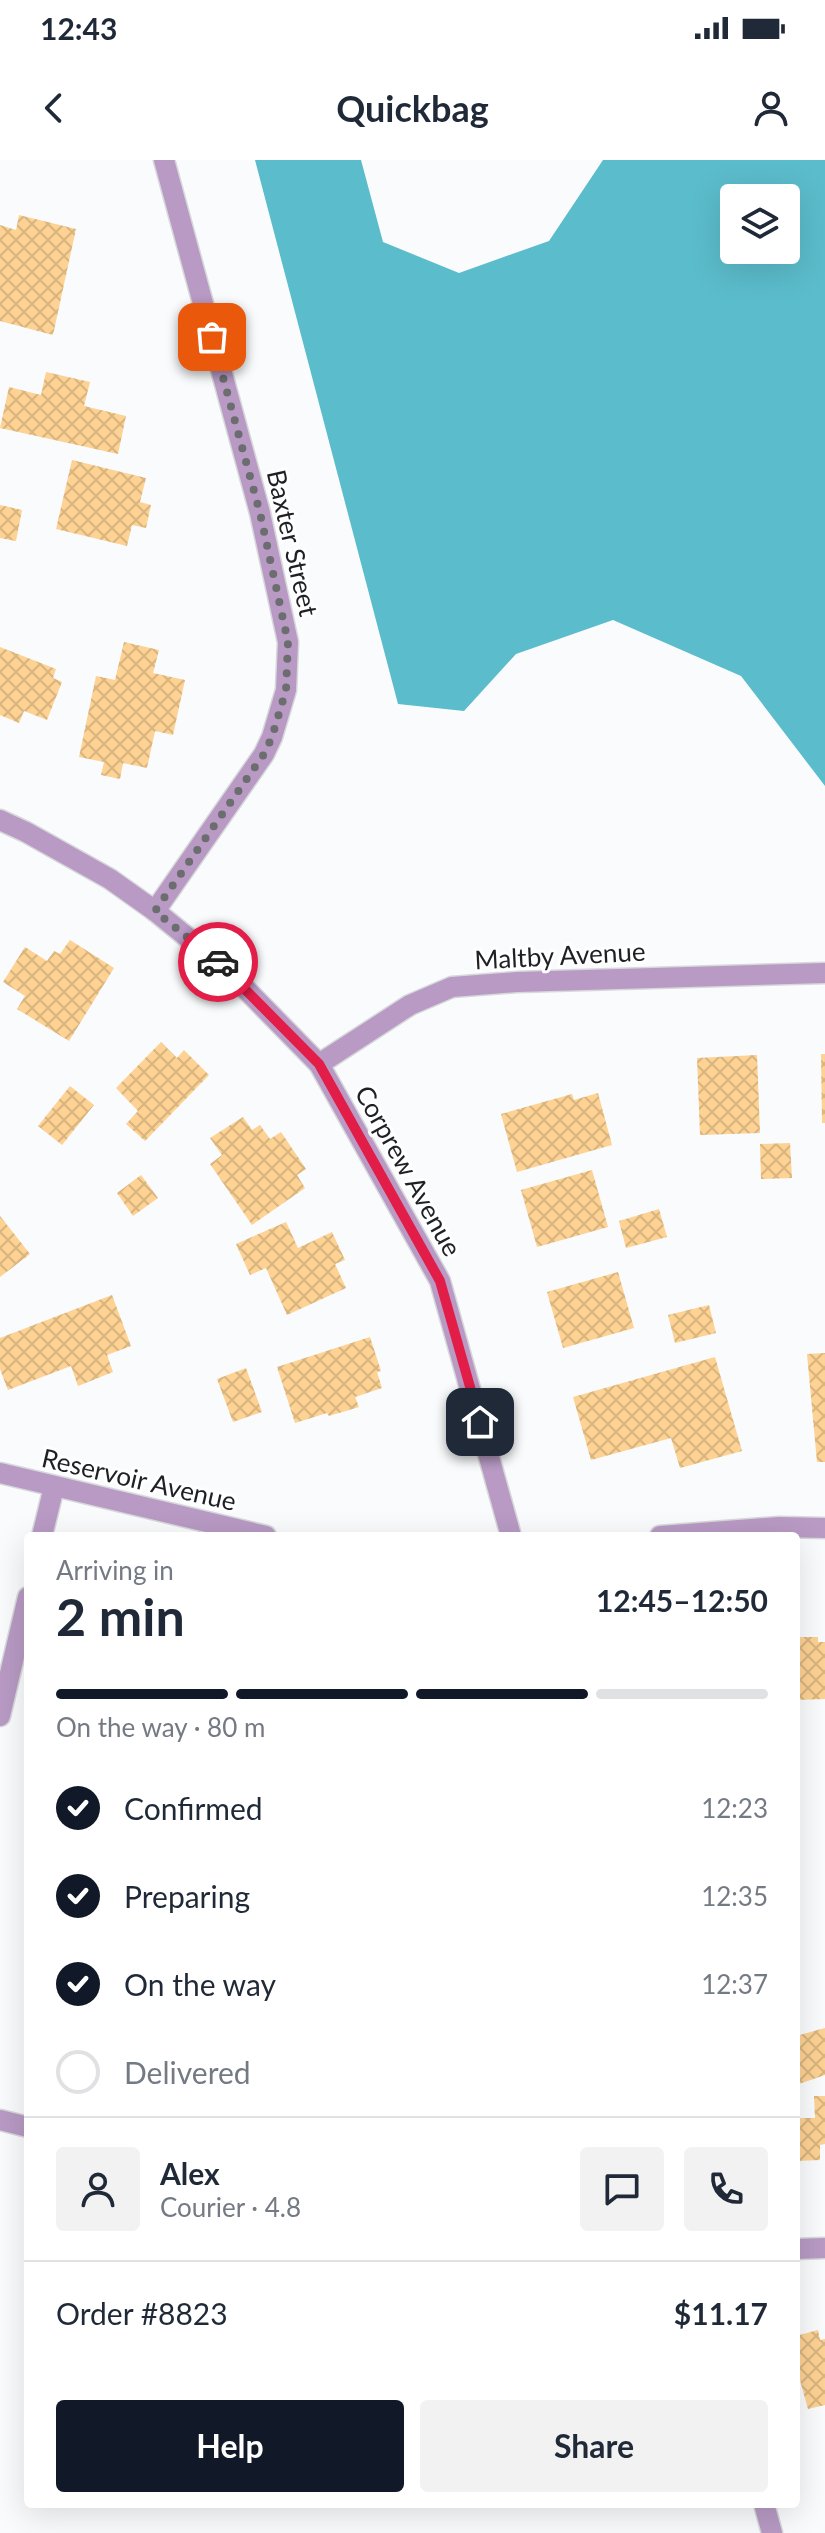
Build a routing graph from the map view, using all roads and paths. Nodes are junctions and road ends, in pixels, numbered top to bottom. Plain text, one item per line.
1 (164, 160) edge
2 (0, 820) edge
3 (155, 911) junction
4 (825, 973) edge
5 (319, 1064) junction
6 (0, 1473) edge
7 (54, 1487) junction
8 (825, 1528) edge
9 (43, 1532) edge
10 (249, 1532) edge
11 (510, 1532) edge
12 (713, 1532) edge
13 (24, 1614) edge
14 (0, 1716) edge
15 (0, 2120) edge
16 (24, 2126) edge
17 (825, 2248) edge
18 (800, 2249) edge
19 (765, 2508) edge
20 (772, 2533) edge

1 - 3 street, Baxter Street
2 - 3 street, Corprew Avenue
3 - 5 street, Corprew Avenue
4 - 5 street, Maltby Avenue
5 - 11 street, Corprew Avenue
6 - 7 street, Reservoir Avenue
7 - 9 street
7 - 10 street, Reservoir Avenue
8 - 12 street
13 - 14 street
15 - 16 street
17 - 18 street
19 - 20 street

